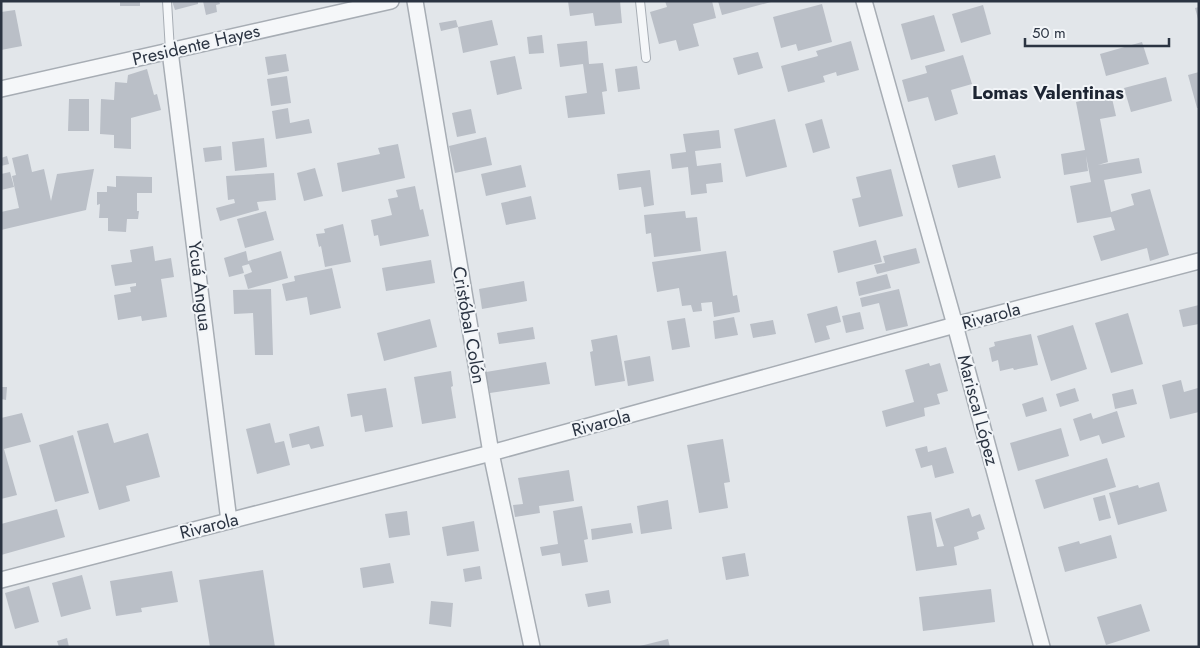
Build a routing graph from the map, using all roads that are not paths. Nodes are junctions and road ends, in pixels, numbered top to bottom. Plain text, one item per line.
1 (167, 1) edge
2 (391, 1) edge
3 (415, 1) edge
4 (640, 1) edge
5 (864, 1) edge
6 (170, 51) junction
7 (646, 58) dead end
8 (1, 90) edge
9 (1199, 262) edge
10 (955, 325) junction
11 (491, 453) junction
12 (229, 521) junction
13 (1, 580) edge
14 (532, 647) edge
15 (1042, 647) edge

1 - 6 lane
2 - 6 street, Presidente Hayes
3 - 11 street, Cristóbal Colón
4 - 7 lane
5 - 10 street, Mariscal López
6 - 8 street, Presidente Hayes
6 - 12 street, Ycuá Angua
9 - 10 street, Rivarola
10 - 11 street, Rivarola
10 - 15 street, Mariscal López
11 - 12 street, Rivarola
11 - 14 street, Cristóbal Colón
12 - 13 street, Rivarola

